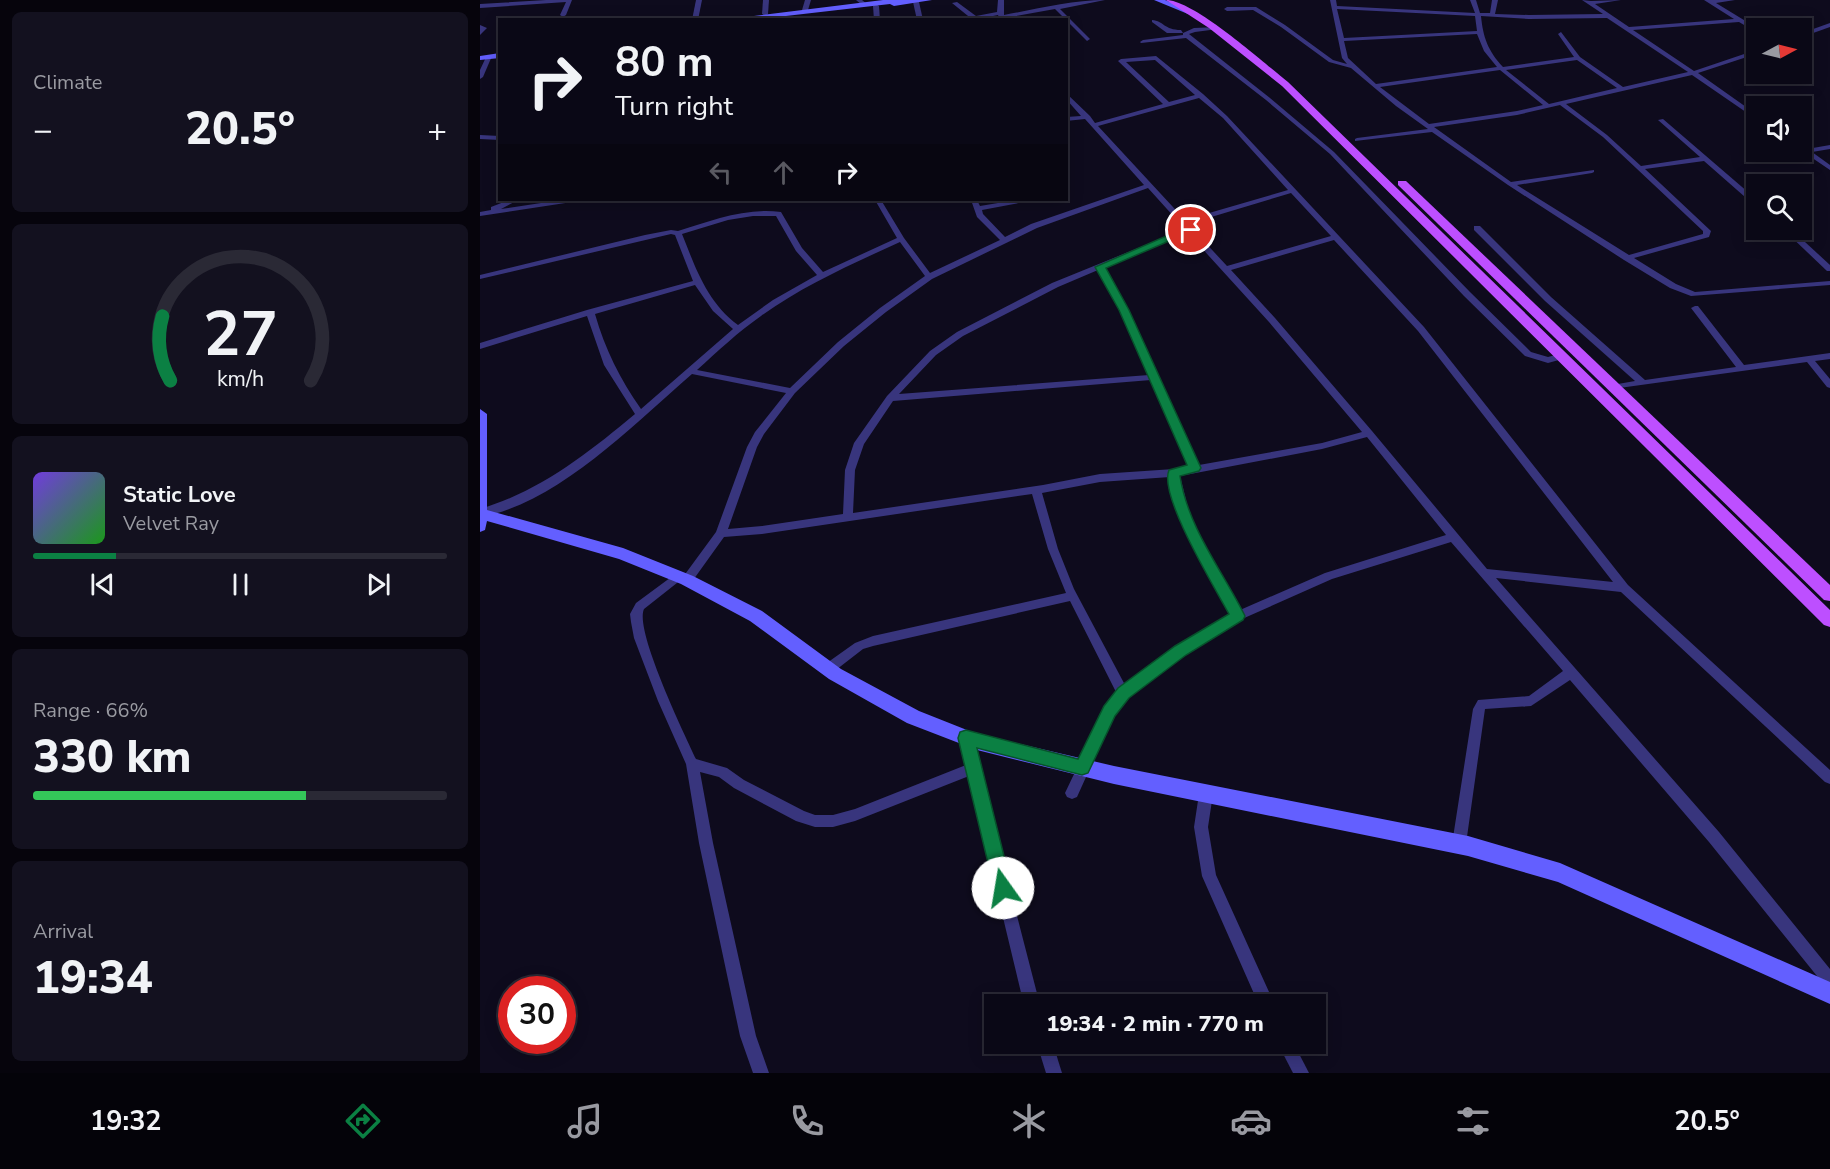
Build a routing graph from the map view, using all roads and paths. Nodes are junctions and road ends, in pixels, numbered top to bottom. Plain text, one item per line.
1 (569, 0) edge
2 (699, 0) edge
3 (766, 0) edge
4 (808, 0) edge
5 (903, 0) edge
6 (928, 0) edge
7 (1001, 0) edge
8 (1102, 0) edge
9 (1158, 0) edge
10 (1170, 0) edge
11 (1184, 0) edge
12 (1473, 0) edge
13 (1495, 0) edge
14 (1618, 0) edge
15 (1732, 0) edge
16 (1588, 1) edge
17 (1709, 1) edge
18 (861, 2) edge
19 (916, 2) junction
20 (955, 3) dead end
21 (1334, 3) edge
22 (480, 6) edge
23 (876, 6) junction
24 (1056, 7) junction
25 (1193, 7) edge
26 (1227, 9) dead end
27 (806, 10) junction
28 (765, 14) junction
29 (563, 15) dead end
30 (1479, 15) junction
31 (1001, 16) edge
32 (1492, 16) junction
33 (1607, 16) junction
34 (695, 18) edge
35 (739, 18) edge
36 (773, 18) edge
37 (877, 18) edge
38 (920, 18) edge
39 (975, 18) edge
40 (984, 18) edge
41 (1066, 18) edge
42 (1068, 20) edge
43 (1740, 20) junction
44 (1154, 21) dead end
45 (1746, 24) edge
46 (1830, 25) edge
47 (480, 27) edge
48 (1216, 28) junction
49 (1077, 29) junction
50 (1626, 29) junction
51 (1816, 30) junction
52 (1068, 31) edge
53 (1812, 31) edge
54 (1480, 32) junction
55 (480, 33) edge
56 (1187, 34) junction
57 (1561, 34) dead end
58 (1830, 34) edge
59 (1087, 39) dead end
60 (1341, 40) junction
61 (1143, 42) dead end
62 (498, 50) edge
63 (480, 53) edge
64 (1746, 54) edge
65 (485, 57) edge
66 (1578, 58) junction
67 (1353, 67) junction
68 (1505, 70) junction
69 (1693, 73) junction
70 (480, 76) edge
71 (1374, 86) junction
72 (1623, 90) junction
73 (1201, 96) junction
74 (1068, 97) edge
75 (1562, 104) junction
76 (1168, 105) junction
77 (1549, 107) junction
78 (1746, 110) edge
79 (1068, 119) edge
80 (1660, 120) dead end
81 (1091, 121) junction
82 (1431, 128) junction
83 (480, 138) edge
84 (498, 138) edge
85 (1357, 140) junction
86 (1830, 147) edge
87 (1812, 149) edge
88 (1812, 156) edge
89 (1703, 159) junction
90 (1639, 168) junction
91 (1830, 168) edge
92 (1592, 171) dead end
93 (1510, 184) junction
94 (1150, 185) junction
95 (1294, 190) junction
96 (1746, 194) edge
97 (512, 201) edge
98 (565, 201) edge
99 (879, 201) edge
100 (974, 201) edge
101 (1019, 201) edge
102 (978, 209) junction
103 (480, 214) edge
104 (1187, 226) junction
105 (1477, 228) dead end
106 (678, 233) junction
107 (1335, 237) junction
108 (901, 238) junction
109 (1004, 240) junction
110 (1799, 240) edge
111 (1627, 258) junction
112 (1100, 267) junction
113 (1227, 269) junction
114 (1830, 269) edge
115 (821, 275) junction
116 (480, 277) edge
117 (929, 277) junction
118 (697, 282) junction
119 (1830, 283) edge
120 (1695, 308) dead end
121 (590, 312) junction
122 (738, 329) junction
123 (480, 346) edge
124 (1563, 356) junction
125 (1830, 356) edge
126 (1809, 359) junction
127 (1741, 367) junction
128 (690, 371) junction
129 (1154, 377) junction
130 (1642, 382) junction
131 (1830, 385) edge
132 (1615, 387) junction
133 (792, 391) junction
134 (890, 398) junction
135 (639, 413) junction
136 (480, 414) edge
137 (1369, 433) junction
138 (1195, 468) junction
139 (1174, 473) junction
140 (1036, 490) junction
141 (848, 516) junction
142 (480, 517) edge
143 (721, 533) junction
144 (1454, 537) junction
145 (1485, 573) junction
146 (683, 578) junction
147 (1624, 588) junction
148 (1830, 595) edge
149 (1072, 596) junction
150 (1238, 616) junction
151 (1830, 620) edge
152 (828, 669) junction
153 (1571, 672) junction
154 (1123, 693) junction
155 (966, 738) junction
156 (692, 764) junction
157 (1082, 767) junction
158 (974, 768) junction
159 (1830, 778) edge
160 (1072, 792) dead end
161 (1206, 794) junction
162 (1459, 844) junction
163 (1830, 981) edge
164 (1830, 993) edge
165 (1029, 994) edge
166 (1262, 994) edge
167 (1048, 1054) edge
168 (1291, 1054) edge
169 (761, 1073) edge
170 (1054, 1073) edge
171 (1301, 1073) edge

1 - 22 street
1 - 29 street
2 - 34 street
3 - 28 street
4 - 27 street
5 - 18 street
6 - 19 street
7 - 31 street
8 - 24 street
9 - 25 street
10 - 25 main road
11 - 25 main road
12 - 30 street
13 - 32 street
14 - 16 street
15 - 17 street
16 - 33 street
17 - 43 street
18 - 27 street
19 - 23 street
19 - 38 street
20 - 39 street
21 - 30 street
21 - 60 street
23 - 36 street
23 - 37 street
24 - 31 street
24 - 41 street
25 - 48 main road
25 - 85 main road
26 - 67 street
27 - 28 street
28 - 35 street
30 - 32 street
30 - 54 street
31 - 40 street
32 - 33 street
33 - 50 street
42 - 49 street
43 - 45 street
43 - 50 street
44 - 56 street
46 - 51 street
47 - 55 street
48 - 56 street
48 - 124 main road
49 - 52 street
49 - 59 street
50 - 69 street
51 - 53 street
51 - 58 street
54 - 60 street
54 - 68 street
56 - 61 street
56 - 124 street
57 - 66 street
60 - 67 street
62 - 63 street
64 - 69 street
65 - 70 street
66 - 68 street
66 - 72 street
67 - 71 street
68 - 71 street
68 - 77 street
69 - 72 street
69 - 78 street
71 - 82 street
72 - 75 street
73 - 76 street
73 - 76 street
73 - 95 street
74 - 81 street
75 - 77 street
75 - 90 street
76 - 81 street
77 - 82 street
79 - 81 street
80 - 89 street
81 - 94 street
82 - 85 street
82 - 93 street
83 - 84 street
85 - 132 main road
86 - 87 street
88 - 91 street
89 - 90 street
89 - 96 street
90 - 111 street
92 - 93 street
93 - 111 street
94 - 104 street
94 - 109 street
95 - 104 street
95 - 107 street
97 - 103 street
98 - 103 street
99 - 108 street
100 - 102 street
101 - 102 street
102 - 109 street
104 - 112 street
104 - 113 street
105 - 130 street
106 - 115 street
106 - 116 street
106 - 118 street
107 - 113 street
107 - 147 street
108 - 115 street
108 - 117 street
109 - 117 street
110 - 114 street
111 - 119 street
112 - 129 street
112 - 134 street
113 - 137 street
115 - 122 street
117 - 133 street
118 - 121 street
118 - 122 street
120 - 127 street
121 - 123 street
121 - 135 street
122 - 128 street
124 - 151 main road
125 - 126 street
126 - 127 street
126 - 131 street
127 - 130 street
128 - 133 street
128 - 135 street
129 - 134 street
129 - 138 street
130 - 132 street
132 - 148 main road
133 - 143 street
134 - 141 street
135 - 142 street
136 - 142 street
137 - 138 street
137 - 144 street
138 - 139 street
139 - 140 street
139 - 150 street
140 - 141 street
140 - 149 street
141 - 143 street
142 - 146 street
143 - 146 street
144 - 145 street
144 - 150 street
145 - 147 street
145 - 153 street
146 - 152 street
146 - 156 street
147 - 159 street
149 - 152 street
149 - 154 street
150 - 154 street
152 - 155 street
153 - 162 street
153 - 163 street
154 - 157 street
155 - 157 street
155 - 158 street
156 - 158 street
156 - 169 street
157 - 160 street
157 - 161 street
158 - 165 street
161 - 162 street
161 - 166 street
162 - 164 street
167 - 170 street
168 - 171 street

